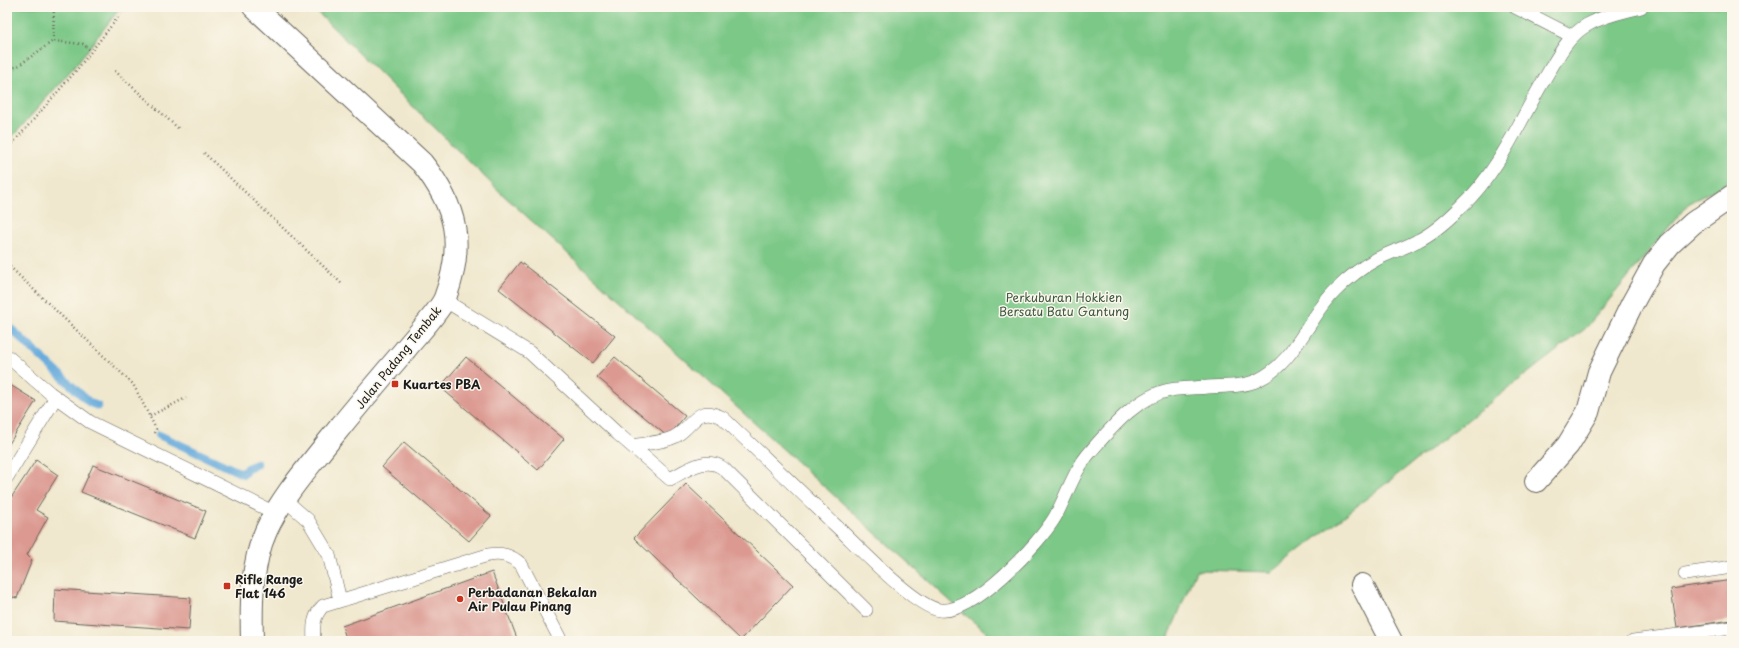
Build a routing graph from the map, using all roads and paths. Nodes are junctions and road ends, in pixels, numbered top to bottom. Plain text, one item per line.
1 (12, 7) edge
2 (54, 7) edge
3 (126, 7) edge
4 (254, 7) edge
5 (1515, 7) edge
6 (1641, 7) edge
7 (8, 12) edge
8 (1572, 36) junction
9 (53, 41) junction
10 (91, 51) junction
11 (7, 70) edge
12 (115, 71) dead end
13 (180, 130) dead end
14 (7, 150) edge
15 (204, 153) dead end
16 (1732, 196) edge
17 (7, 264) edge
18 (342, 284) dead end
19 (444, 300) junction
20 (7, 356) edge
21 (56, 397) junction
22 (186, 398) dead end
23 (150, 416) junction
24 (632, 446) junction
25 (147, 450) junction
26 (7, 477) edge
27 (1536, 481) dead end
28 (279, 506) junction
29 (1732, 567) edge
30 (1686, 574) dead end
31 (1362, 585) dead end
32 (340, 600) junction
33 (866, 610) dead end
34 (1732, 628) edge
35 (252, 641) edge
36 (314, 641) edge
37 (561, 641) edge
38 (1390, 641) edge
39 (1633, 641) edge

1 - 7 path
2 - 9 path
3 - 10 path
4 - 19 street, Jalan Padang Tembak
5 - 8 lane
6 - 8 lane
8 - 24 lane
9 - 10 path
9 - 11 path
10 - 14 path
12 - 13 path
15 - 18 path
16 - 27 street
17 - 23 path
19 - 24 lane
19 - 28 street, Jalan Padang Tembak
20 - 21 lane
21 - 25 lane
21 - 26 lane
22 - 23 path
23 - 25 path
24 - 33 lane
25 - 28 lane
28 - 32 lane
28 - 35 street, Jalan Padang Tembak
29 - 30 lane
31 - 38 street
32 - 36 lane
32 - 37 lane
34 - 39 lane

